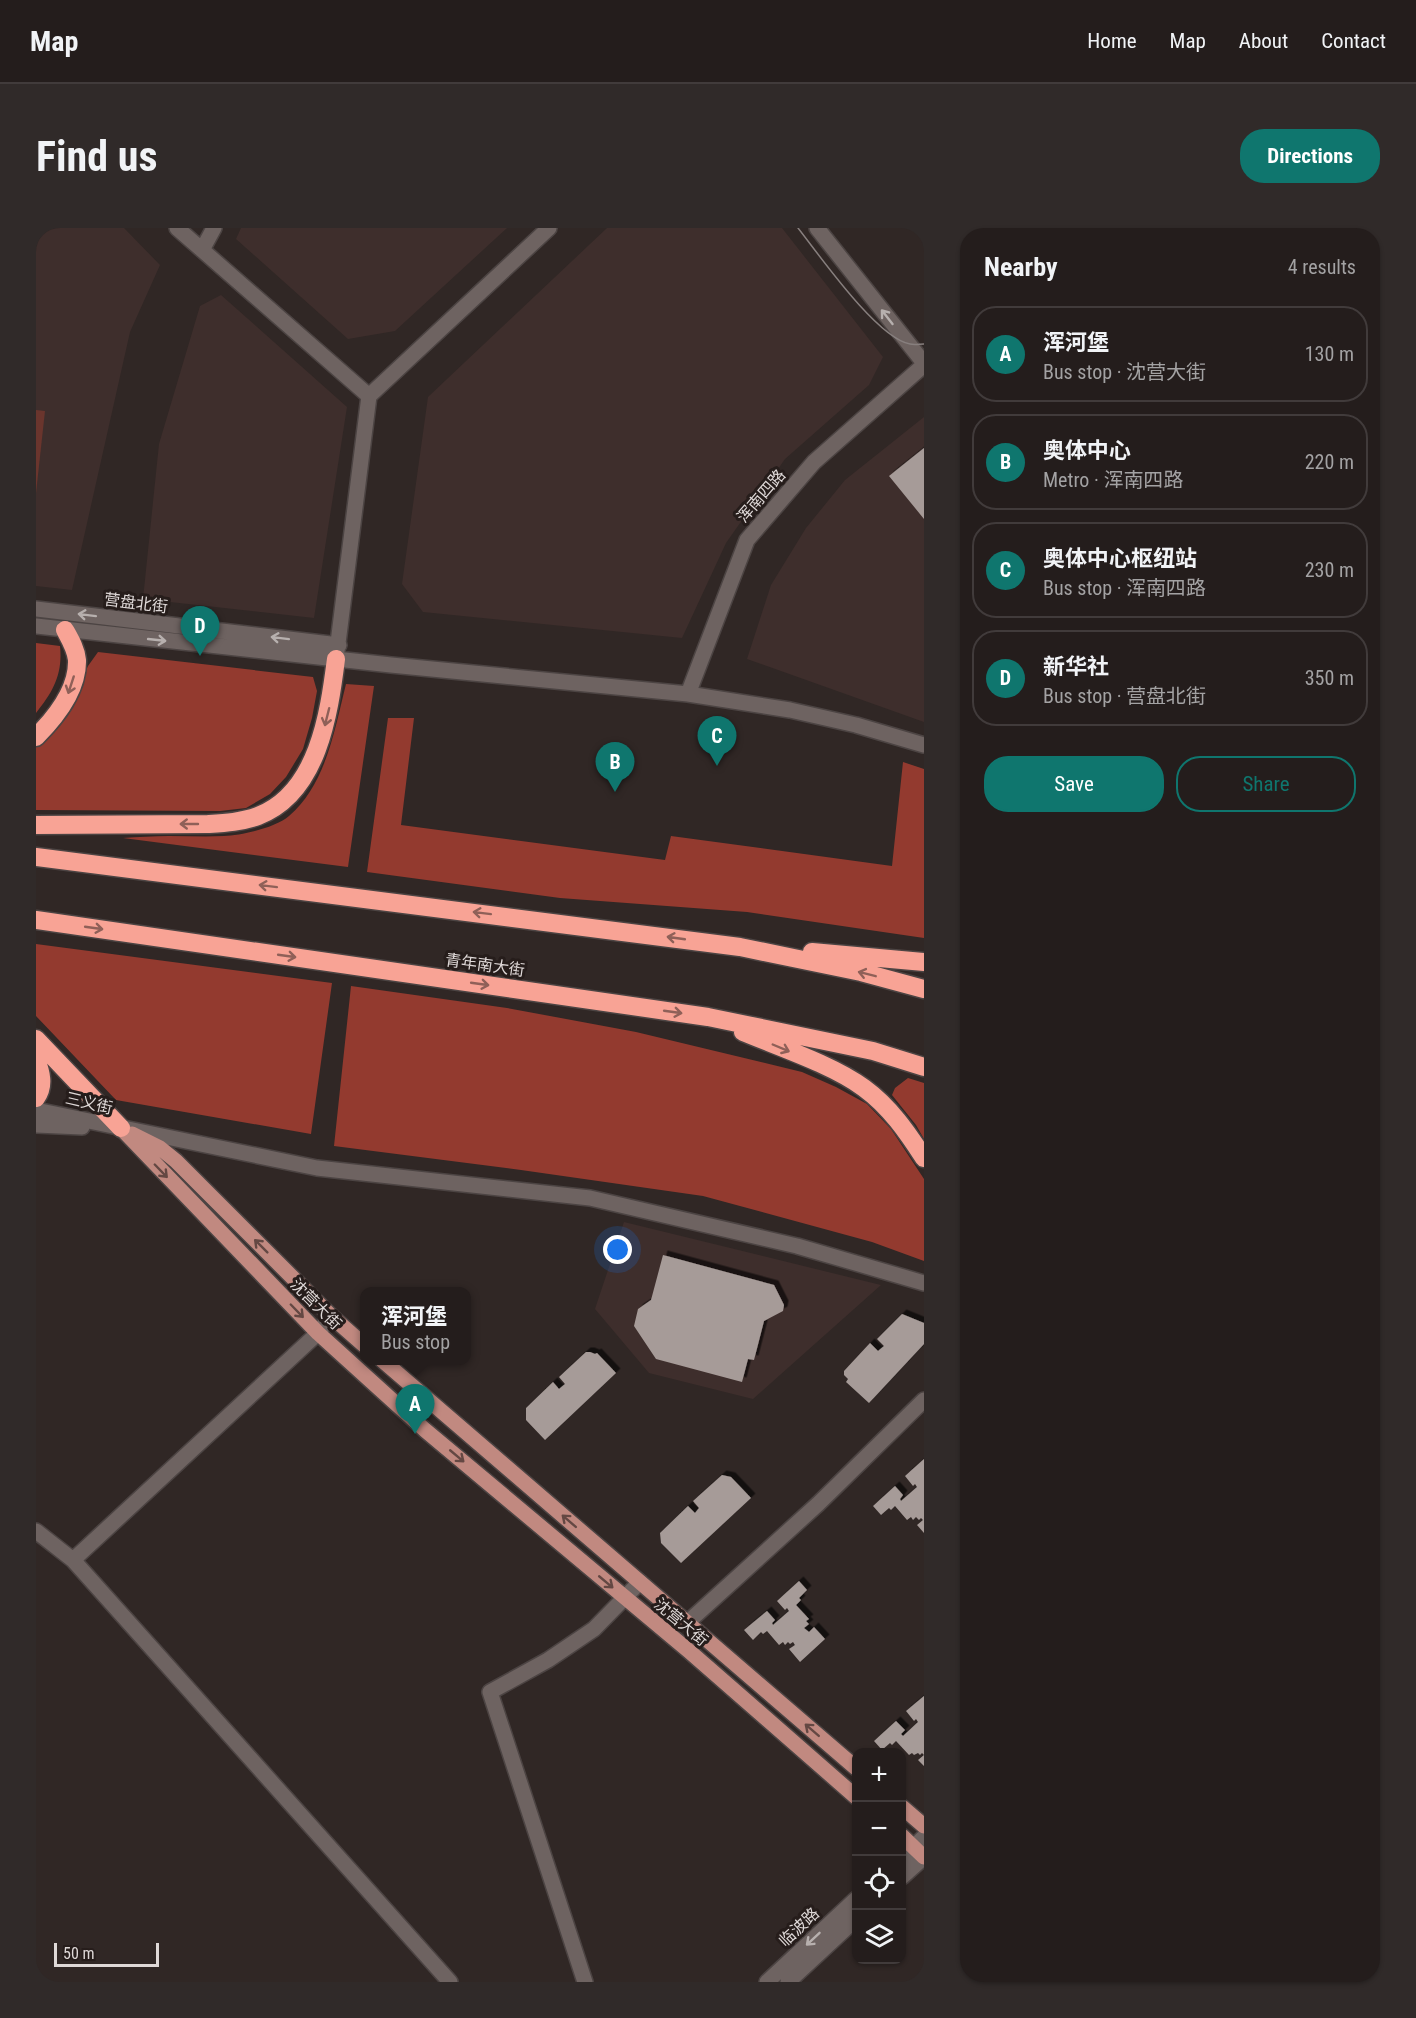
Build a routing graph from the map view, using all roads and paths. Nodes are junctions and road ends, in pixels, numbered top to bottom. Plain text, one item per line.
1 (177, 228) edge
2 (214, 228) edge
3 (549, 228) edge
4 (817, 228) edge
5 (202, 250) junction
6 (924, 364) edge
7 (369, 396) junction
8 (36, 609) edge
9 (36, 626) edge
10 (65, 630) junction
11 (337, 652) junction
12 (688, 694) junction
13 (36, 736) edge
14 (924, 745) edge
15 (36, 825) edge
16 (36, 857) edge
17 (36, 920) edge
18 (740, 946) junction
19 (924, 962) edge
20 (924, 989) edge
21 (708, 1017) junction
22 (36, 1040) edge
23 (36, 1059) edge
24 (924, 1067) edge
25 (37, 1112) edge
26 (121, 1128) junction
27 (924, 1158) edge
28 (924, 1283) edge
29 (331, 1316) junction
30 (318, 1333) junction
31 (360, 1341) edge
32 (388, 1365) edge
33 (924, 1400) edge
34 (36, 1531) edge
35 (73, 1560) junction
36 (640, 1582) junction
37 (625, 1599) junction
38 (687, 1623) junction
39 (852, 1765) edge
40 (852, 1794) edge
41 (906, 1810) edge
42 (924, 1826) edge
43 (906, 1839) edge
44 (922, 1851) edge
45 (906, 1857) edge
46 (906, 1872) edge
47 (852, 1903) edge
48 (852, 1923) edge
49 (450, 1982) edge
50 (585, 1982) edge
51 (767, 1982) edge
52 (788, 1982) edge

1 - 5 street
2 - 5 street
3 - 7 street
6 -> 4 street
5 - 7 street
6 - 12 street, 浑南四路
7 - 11 street
11 -> 8 street, 营盘北街
9 - 10 street, 营盘北街
10 -> 11 street, 营盘北街
10 -> 13 highway
11 - 12 street
11 -> 15 highway
12 - 14 street
18 -> 16 highway
17 -> 21 highway, 青年南大街
18 - 19 highway
20 -> 18 highway
21 - 24 highway, 青年南大街
21 -> 27 highway
22 - 26 highway
23 - 25 highway
25 - 26 street, 三义街
26 - 28 street, 三义街
29 -> 26 main road, 沈营大街
26 -> 30 main road, 沈营大街
29 - 30 street
29 - 31 main road, 沈营大街
30 - 35 street
30 -> 37 main road, 沈营大街
36 -> 32 main road, 沈营大街
33 - 38 street
34 - 35 street
35 - 49 street
36 - 37 street
36 - 38 main road, 沈营大街
37 - 40 main road, 沈营大街
37 - 50 street
39 -> 38 main road, 沈营大街
41 - 42 main road
43 - 44 main road
44 - 45 street
44 - 46 street
47 -> 51 street, 临波路
48 - 52 street

